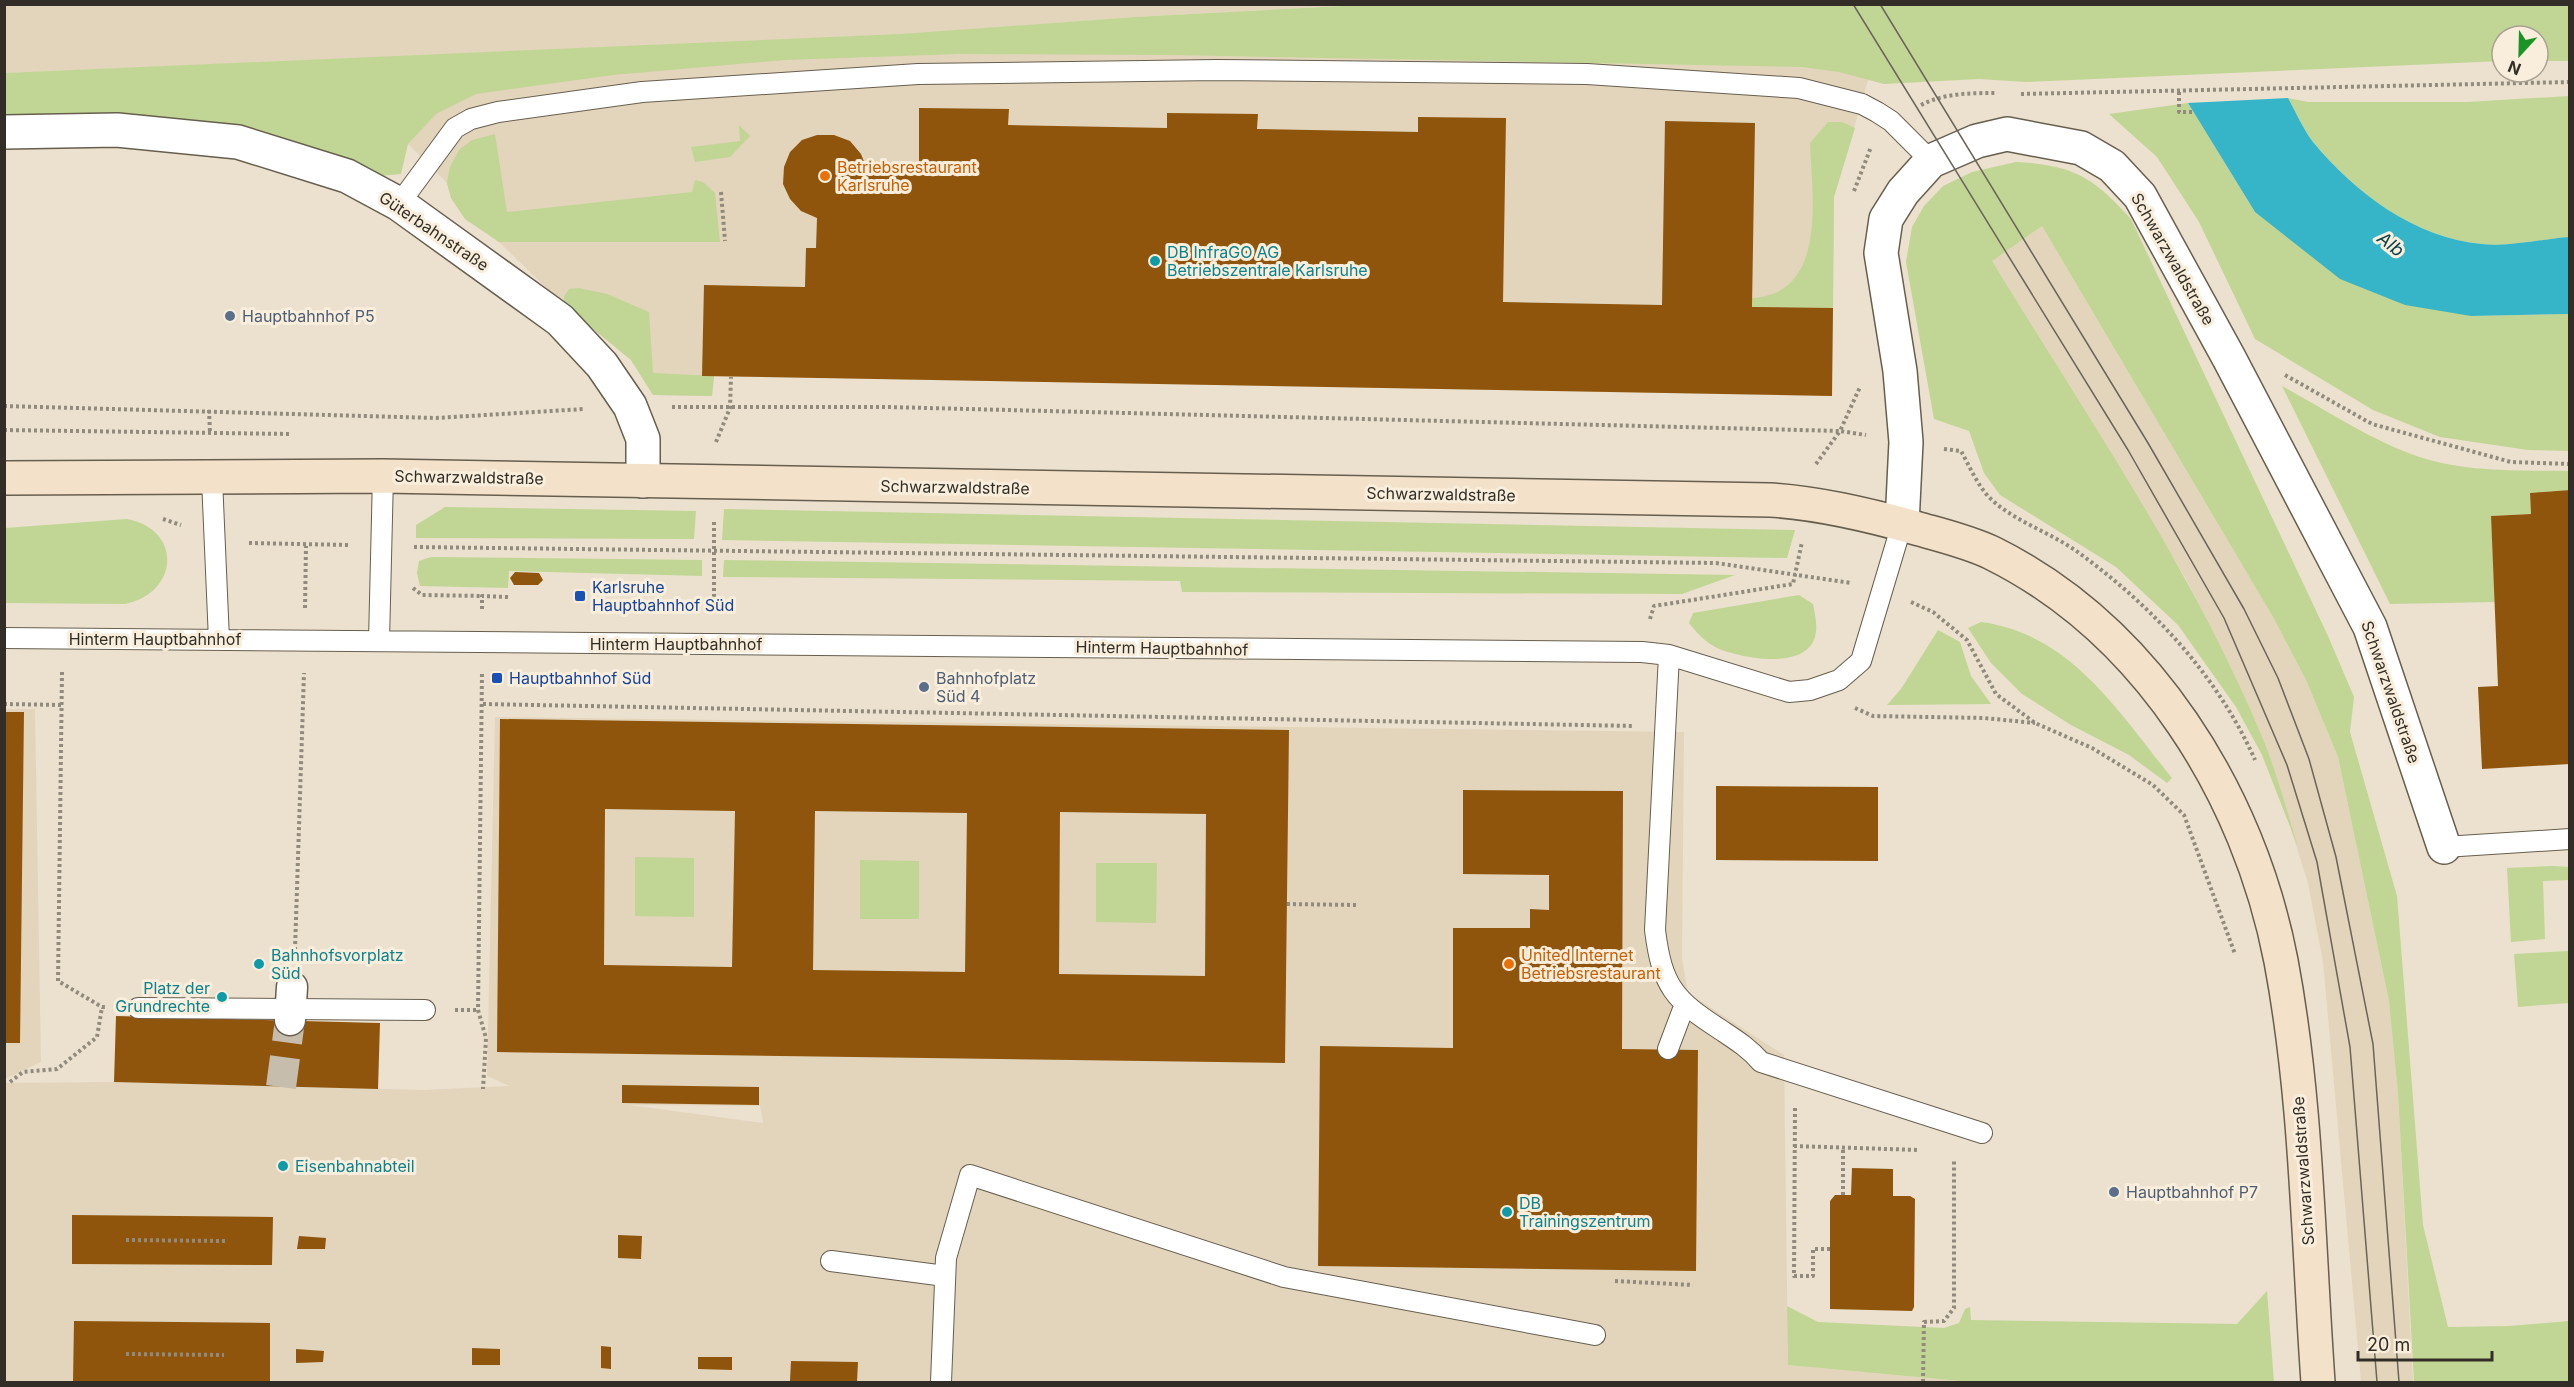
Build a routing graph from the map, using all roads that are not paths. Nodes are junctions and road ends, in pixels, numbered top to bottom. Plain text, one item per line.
1 (4, 132) edge
2 (1931, 162) junction
3 (399, 204) junction
4 (383, 476) junction
5 (4, 478) edge
6 (212, 478) junction
7 (643, 480) junction
8 (1902, 524) junction
9 (4, 638) edge
10 (219, 640) junction
11 (379, 641) junction
12 (1669, 655) junction
13 (2570, 839) edge
14 (2444, 847) joint
15 (1685, 1004) junction
16 (138, 1008) road end
17 (425, 1010) dead end
18 (1668, 1049) dead end
19 (1982, 1133) dead end
20 (831, 1261) dead end
21 (945, 1276) junction
22 (1595, 1335) dead end
23 (937, 1376) edge
24 (2318, 1383) edge

1 - 3 street, Güterbahnstraße
2 - 3 lane
2 - 8 street, Schwarzwaldstraße
2 - 14 street, Schwarzwaldstraße
3 - 7 street, Güterbahnstraße
4 - 6 main road, Schwarzwaldstraße
4 - 7 main road, Schwarzwaldstraße
4 - 11 lane
5 - 6 main road, Schwarzwaldstraße
6 - 10 lane
7 - 8 main road, Schwarzwaldstraße
8 - 12 lane, Hinterm Hauptbahnhof
8 - 24 main road, Schwarzwaldstraße
9 - 10 lane, Hinterm Hauptbahnhof
10 - 11 lane, Hinterm Hauptbahnhof
11 - 12 lane, Hinterm Hauptbahnhof
12 - 15 lane
13 - 14 lane
15 - 18 lane
15 - 19 lane
16 - 17 lane
20 - 21 lane
21 - 22 lane
21 - 23 lane

